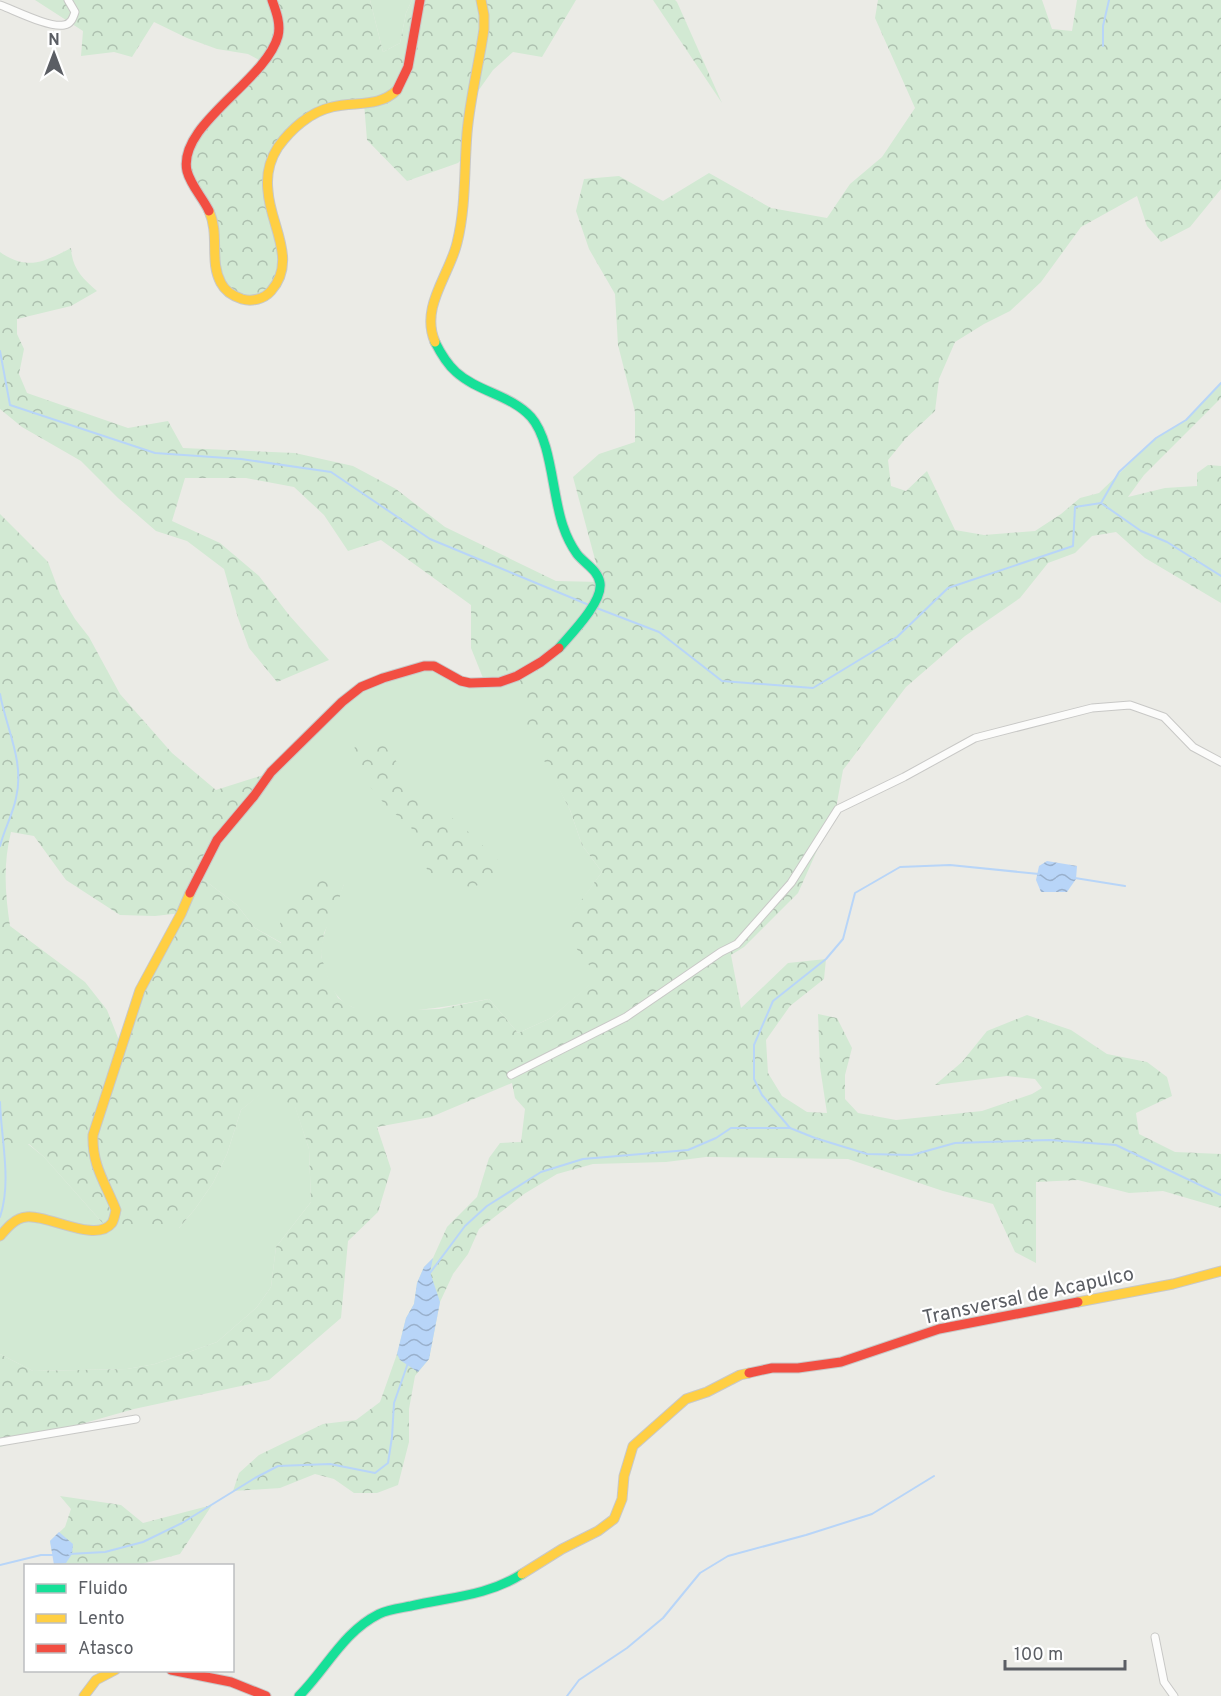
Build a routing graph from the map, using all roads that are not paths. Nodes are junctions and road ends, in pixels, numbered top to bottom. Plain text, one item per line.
1 (68, 0) edge
2 (272, 0) edge
3 (420, 0) edge
4 (481, 0) edge
5 (0, 5) edge
6 (1221, 762) edge
7 (511, 1075) dead end
8 (0, 1236) edge
9 (1221, 1271) edge
10 (136, 1419) dead end
11 (0, 1442) edge
12 (1155, 1636) dead end
13 (110, 1672) edge
14 (177, 1672) edge
15 (84, 1696) edge
16 (266, 1696) edge
17 (299, 1696) edge
18 (1174, 1696) edge

1 - 5 street
2 - 3 street
4 - 8 street
6 - 7 street
9 - 17 street, Transversal de Acapulco
10 - 11 street
12 - 18 street
13 - 15 street
14 - 16 street

